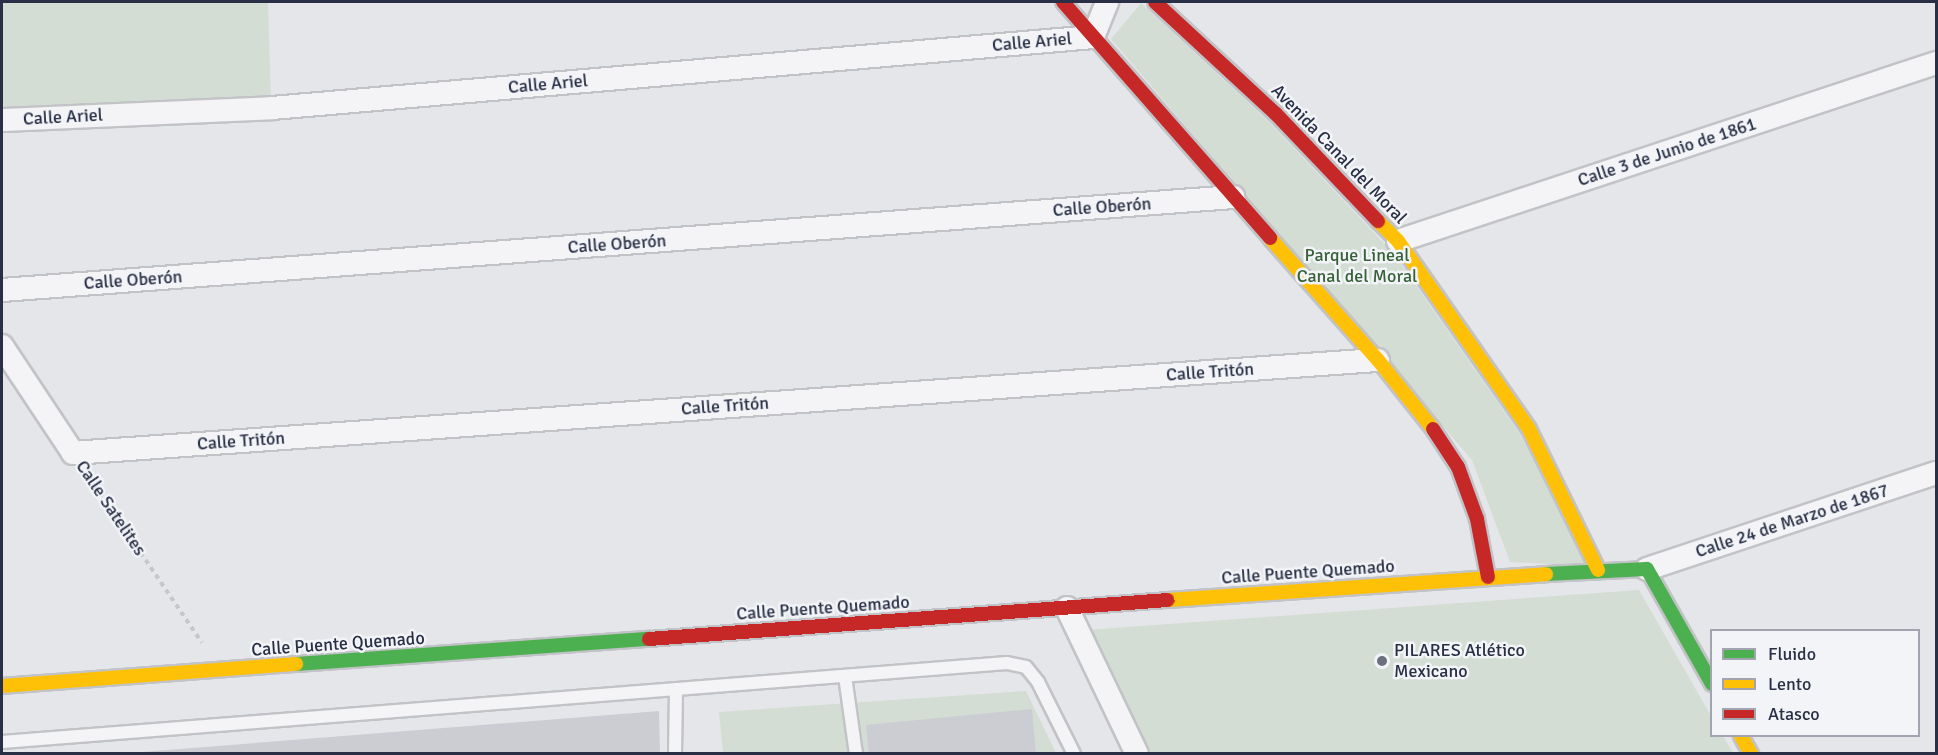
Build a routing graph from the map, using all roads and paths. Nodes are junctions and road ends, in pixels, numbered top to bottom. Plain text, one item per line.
1 (1063, 2) edge
2 (1107, 2) edge
3 (1155, 2) edge
4 (1093, 37) junction
5 (1936, 63) edge
6 (2, 120) edge
7 (1233, 197) junction
8 (1398, 241) junction
9 (2, 290) edge
10 (2, 346) edge
11 (1378, 360) junction
12 (73, 453) junction
13 (1936, 473) edge
14 (1647, 569) junction
15 (1598, 570) junction
16 (1488, 577) junction
17 (1067, 608) junction
18 (221, 670) junction
19 (845, 676) junction
20 (1710, 680) edge
21 (2, 686) edge
22 (676, 689) junction
23 (1742, 737) edge
24 (2, 742) edge
25 (675, 753) edge
26 (856, 753) edge
27 (1074, 753) edge
28 (1137, 753) edge
29 (1751, 753) edge

1 - 4 street
2 - 4 street
3 - 8 street, Avenida Canal del Moral
4 - 6 street, Calle Ariel
4 - 7 street
5 - 8 street, Calle 3 de Junio de 1861
7 - 9 street, Calle Oberón
7 - 11 street
8 - 15 street, Avenida Canal del Moral
10 - 12 street, Calle Satelites
11 - 12 street, Calle Tritón
11 - 16 street
12 - 18 path, Calle Satelites
13 - 14 street, Calle 24 de Marzo de 1867
14 - 15 street, Calle Puente Quemado
14 - 20 street
15 - 16 street, Calle Puente Quemado
16 - 17 street, Calle Puente Quemado
17 - 18 street, Calle Puente Quemado
17 - 28 street
18 - 21 street, Calle Puente Quemado
19 - 22 lane
19 - 26 lane
19 - 27 lane
22 - 24 lane
22 - 25 lane
23 - 29 street

